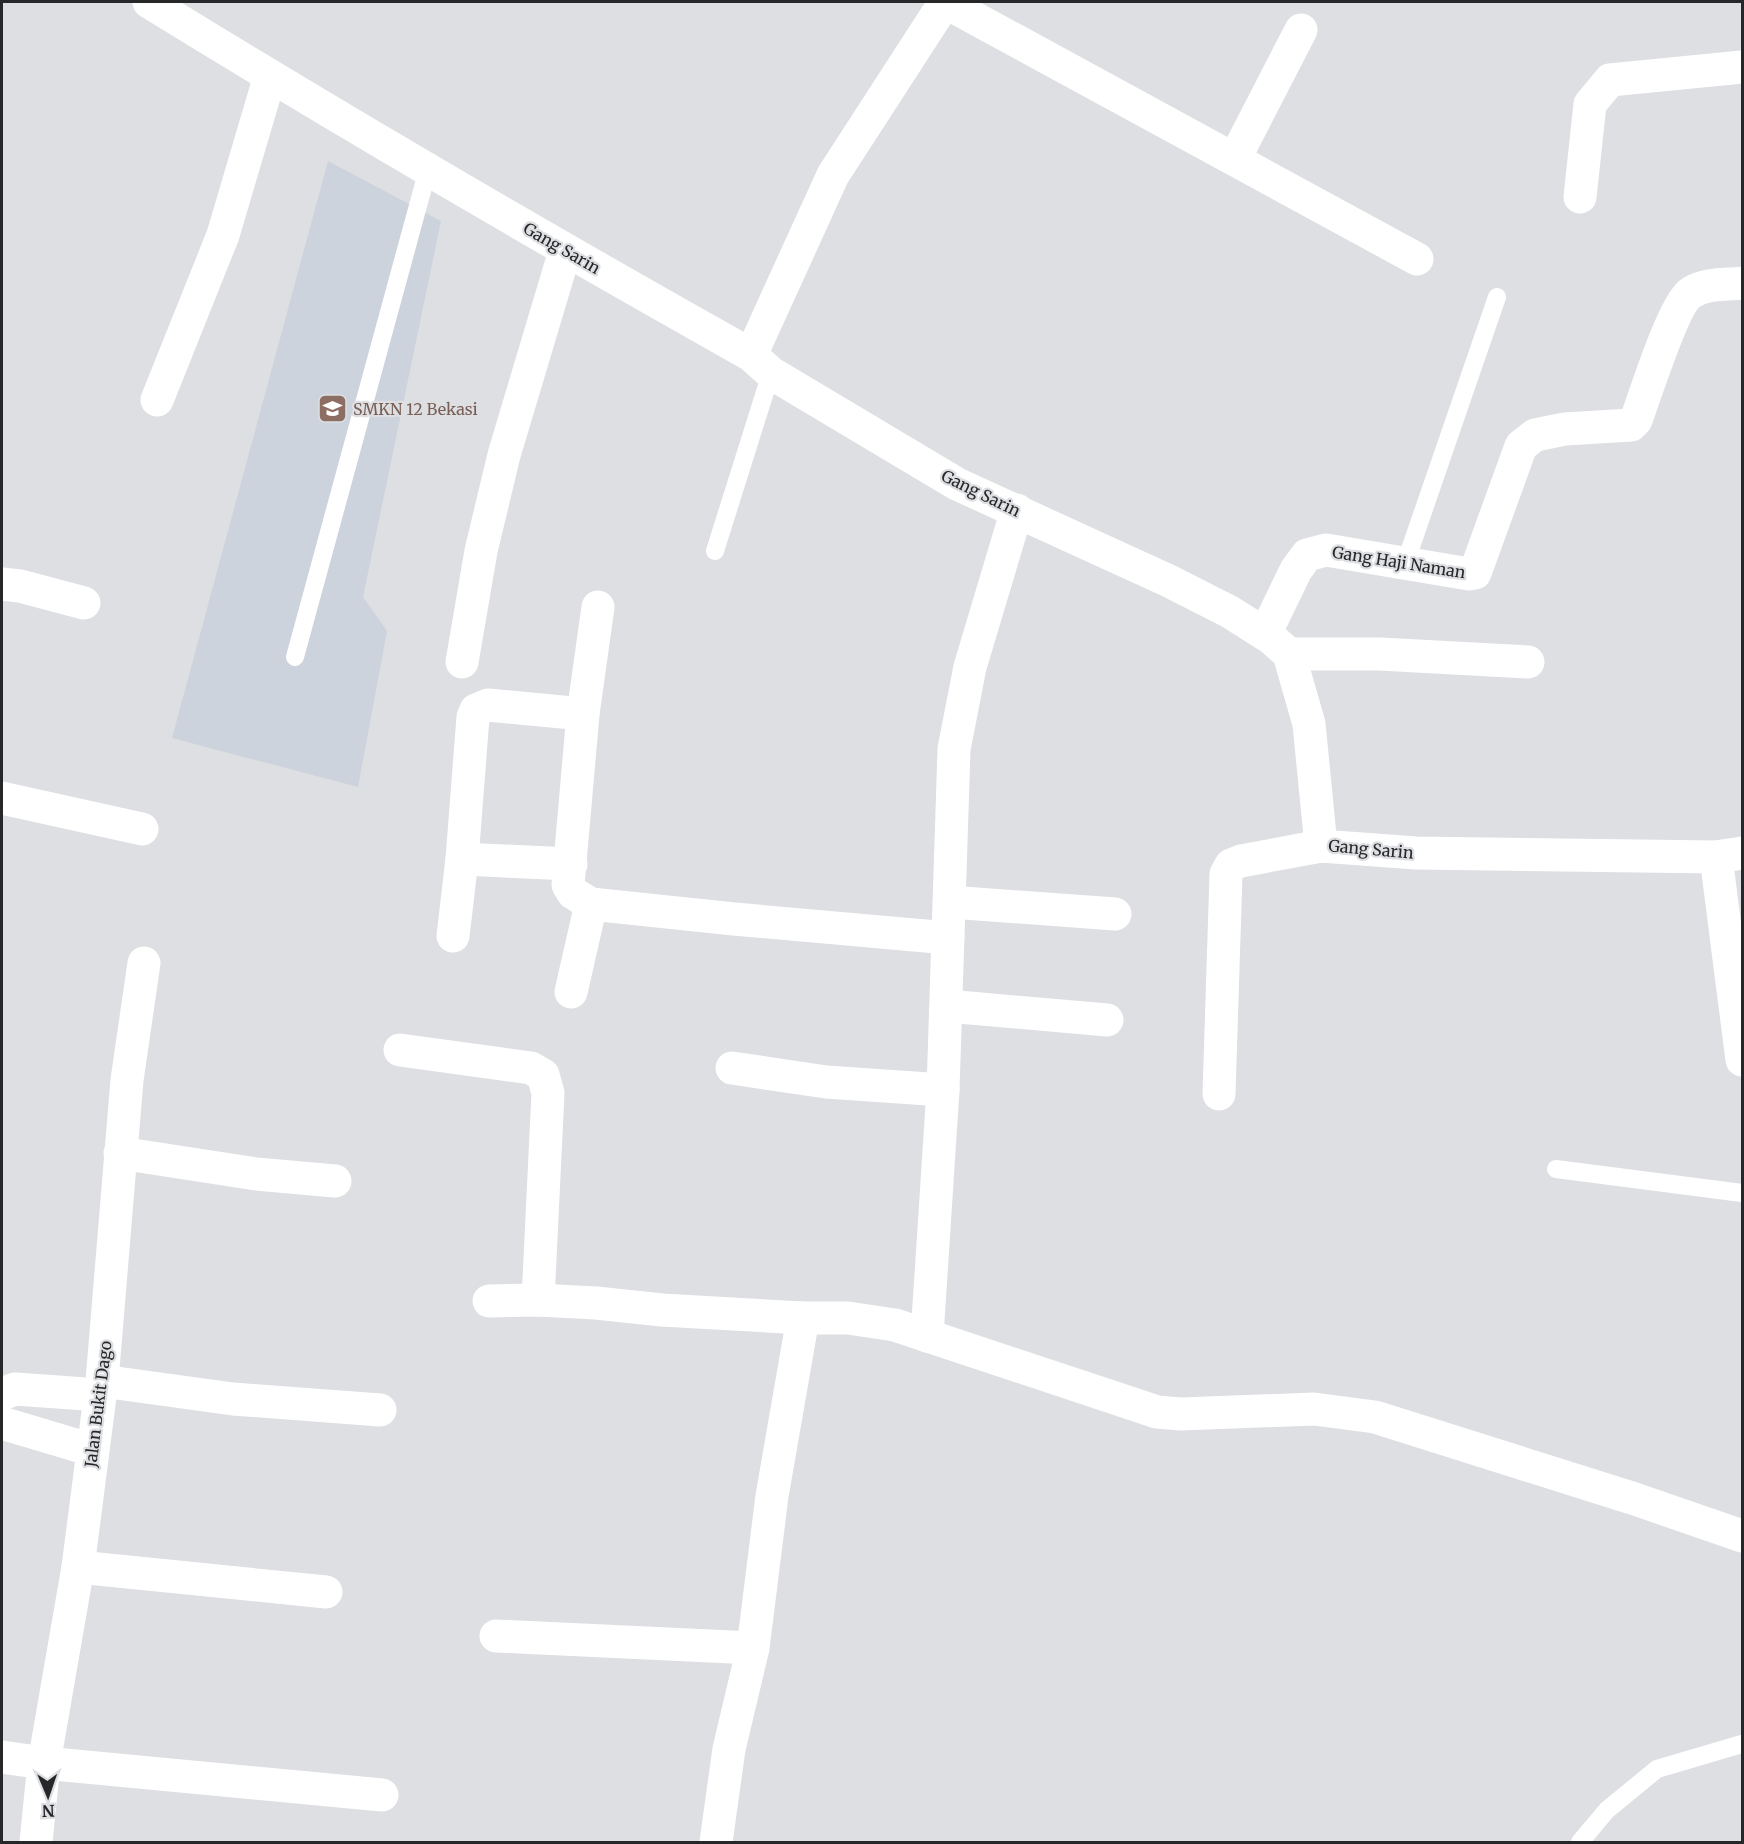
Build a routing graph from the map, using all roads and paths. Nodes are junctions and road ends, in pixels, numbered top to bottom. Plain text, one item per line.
1 (149, 2) edge
2 (945, 2) edge
3 (1301, 30) dead end
4 (1743, 67) edge
5 (270, 76) junction
6 (1235, 158) junction
7 (428, 169) junction
8 (1580, 198) dead end
9 (565, 251) junction
10 (1417, 259) dead end
11 (1743, 284) edge
12 (1497, 297) dead end
13 (761, 364) junction
14 (157, 400) dead end
15 (1017, 510) junction
16 (715, 551) dead end
17 (1405, 564) junction
18 (2, 584) edge
19 (84, 603) dead end
20 (598, 607) dead end
21 (1277, 644) junction
22 (295, 657) dead end
23 (462, 662) dead end
24 (1528, 662) dead end
25 (584, 714) junction
26 (2, 798) edge
27 (142, 829) dead end
28 (1321, 846) junction
29 (1729, 855) edge
30 (462, 859) junction
31 (571, 864) junction
32 (950, 902) junction
33 (591, 904) junction
34 (1115, 914) dead end
35 (453, 936) dead end
36 (948, 938) junction
37 (144, 963) dead end
38 (571, 992) dead end
39 (947, 1006) junction
40 (1107, 1020) dead end
41 (400, 1050) dead end
42 (1743, 1060) edge
43 (732, 1068) dead end
44 (943, 1090) junction
45 (1219, 1094) dead end
46 (120, 1153) junction
47 (1556, 1169) dead end
48 (335, 1181) dead end
49 (1743, 1193) edge
50 (489, 1300) dead end
51 (538, 1300) junction
52 (803, 1318) junction
53 (927, 1336) junction
54 (101, 1388) junction
55 (2, 1394) edge
56 (380, 1410) dead end
57 (2, 1423) edge
58 (92, 1450) junction
59 (1743, 1536) edge
60 (78, 1567) junction
61 (326, 1592) dead end
62 (496, 1636) dead end
63 (753, 1648) junction
64 (1743, 1744) edge
65 (2, 1757) edge
66 (44, 1763) junction
67 (382, 1795) dead end
68 (36, 1842) edge
69 (716, 1842) edge
70 (1580, 1842) edge

1 - 5 street, Gang Sarin
2 - 6 street
2 - 13 street
3 - 6 street
4 - 8 street
5 - 7 street, Gang Sarin
5 - 14 street
6 - 10 street
7 - 9 street, Gang Sarin
7 - 22 lane
9 - 13 street, Gang Sarin
9 - 23 street
11 - 17 street, Gang Haji Naman
12 - 17 lane
13 - 15 street, Gang Sarin
13 - 16 lane
15 - 21 street, Gang Sarin
15 - 32 street
17 - 21 street, Gang Haji Naman
18 - 19 street
20 - 25 street
21 - 24 street
21 - 28 street, Gang Sarin
25 - 30 street
25 - 31 street
26 - 27 street
28 - 29 street, Gang Sarin
28 - 45 street
29 - 42 street
30 - 31 street
30 - 35 street
31 - 33 street
32 - 34 street
32 - 36 street
33 - 36 street
33 - 38 street
36 - 39 street
37 - 46 street, Jalan Bukit Dago
39 - 40 street
39 - 44 street
41 - 51 street
43 - 44 street
44 - 53 street
46 - 48 street
46 - 54 street, Jalan Bukit Dago
47 - 49 lane
50 - 51 street
51 - 52 street
52 - 53 street
52 - 63 street
53 - 59 street
54 - 55 street
54 - 56 street
54 - 58 street, Jalan Bukit Dago
57 - 58 street
58 - 60 street, Jalan Bukit Dago
60 - 61 street
60 - 66 street, Jalan Bukit Dago
62 - 63 street
63 - 69 street
64 - 70 lane
65 - 66 street
66 - 67 street
66 - 68 street, Jalan Bukit Dago

